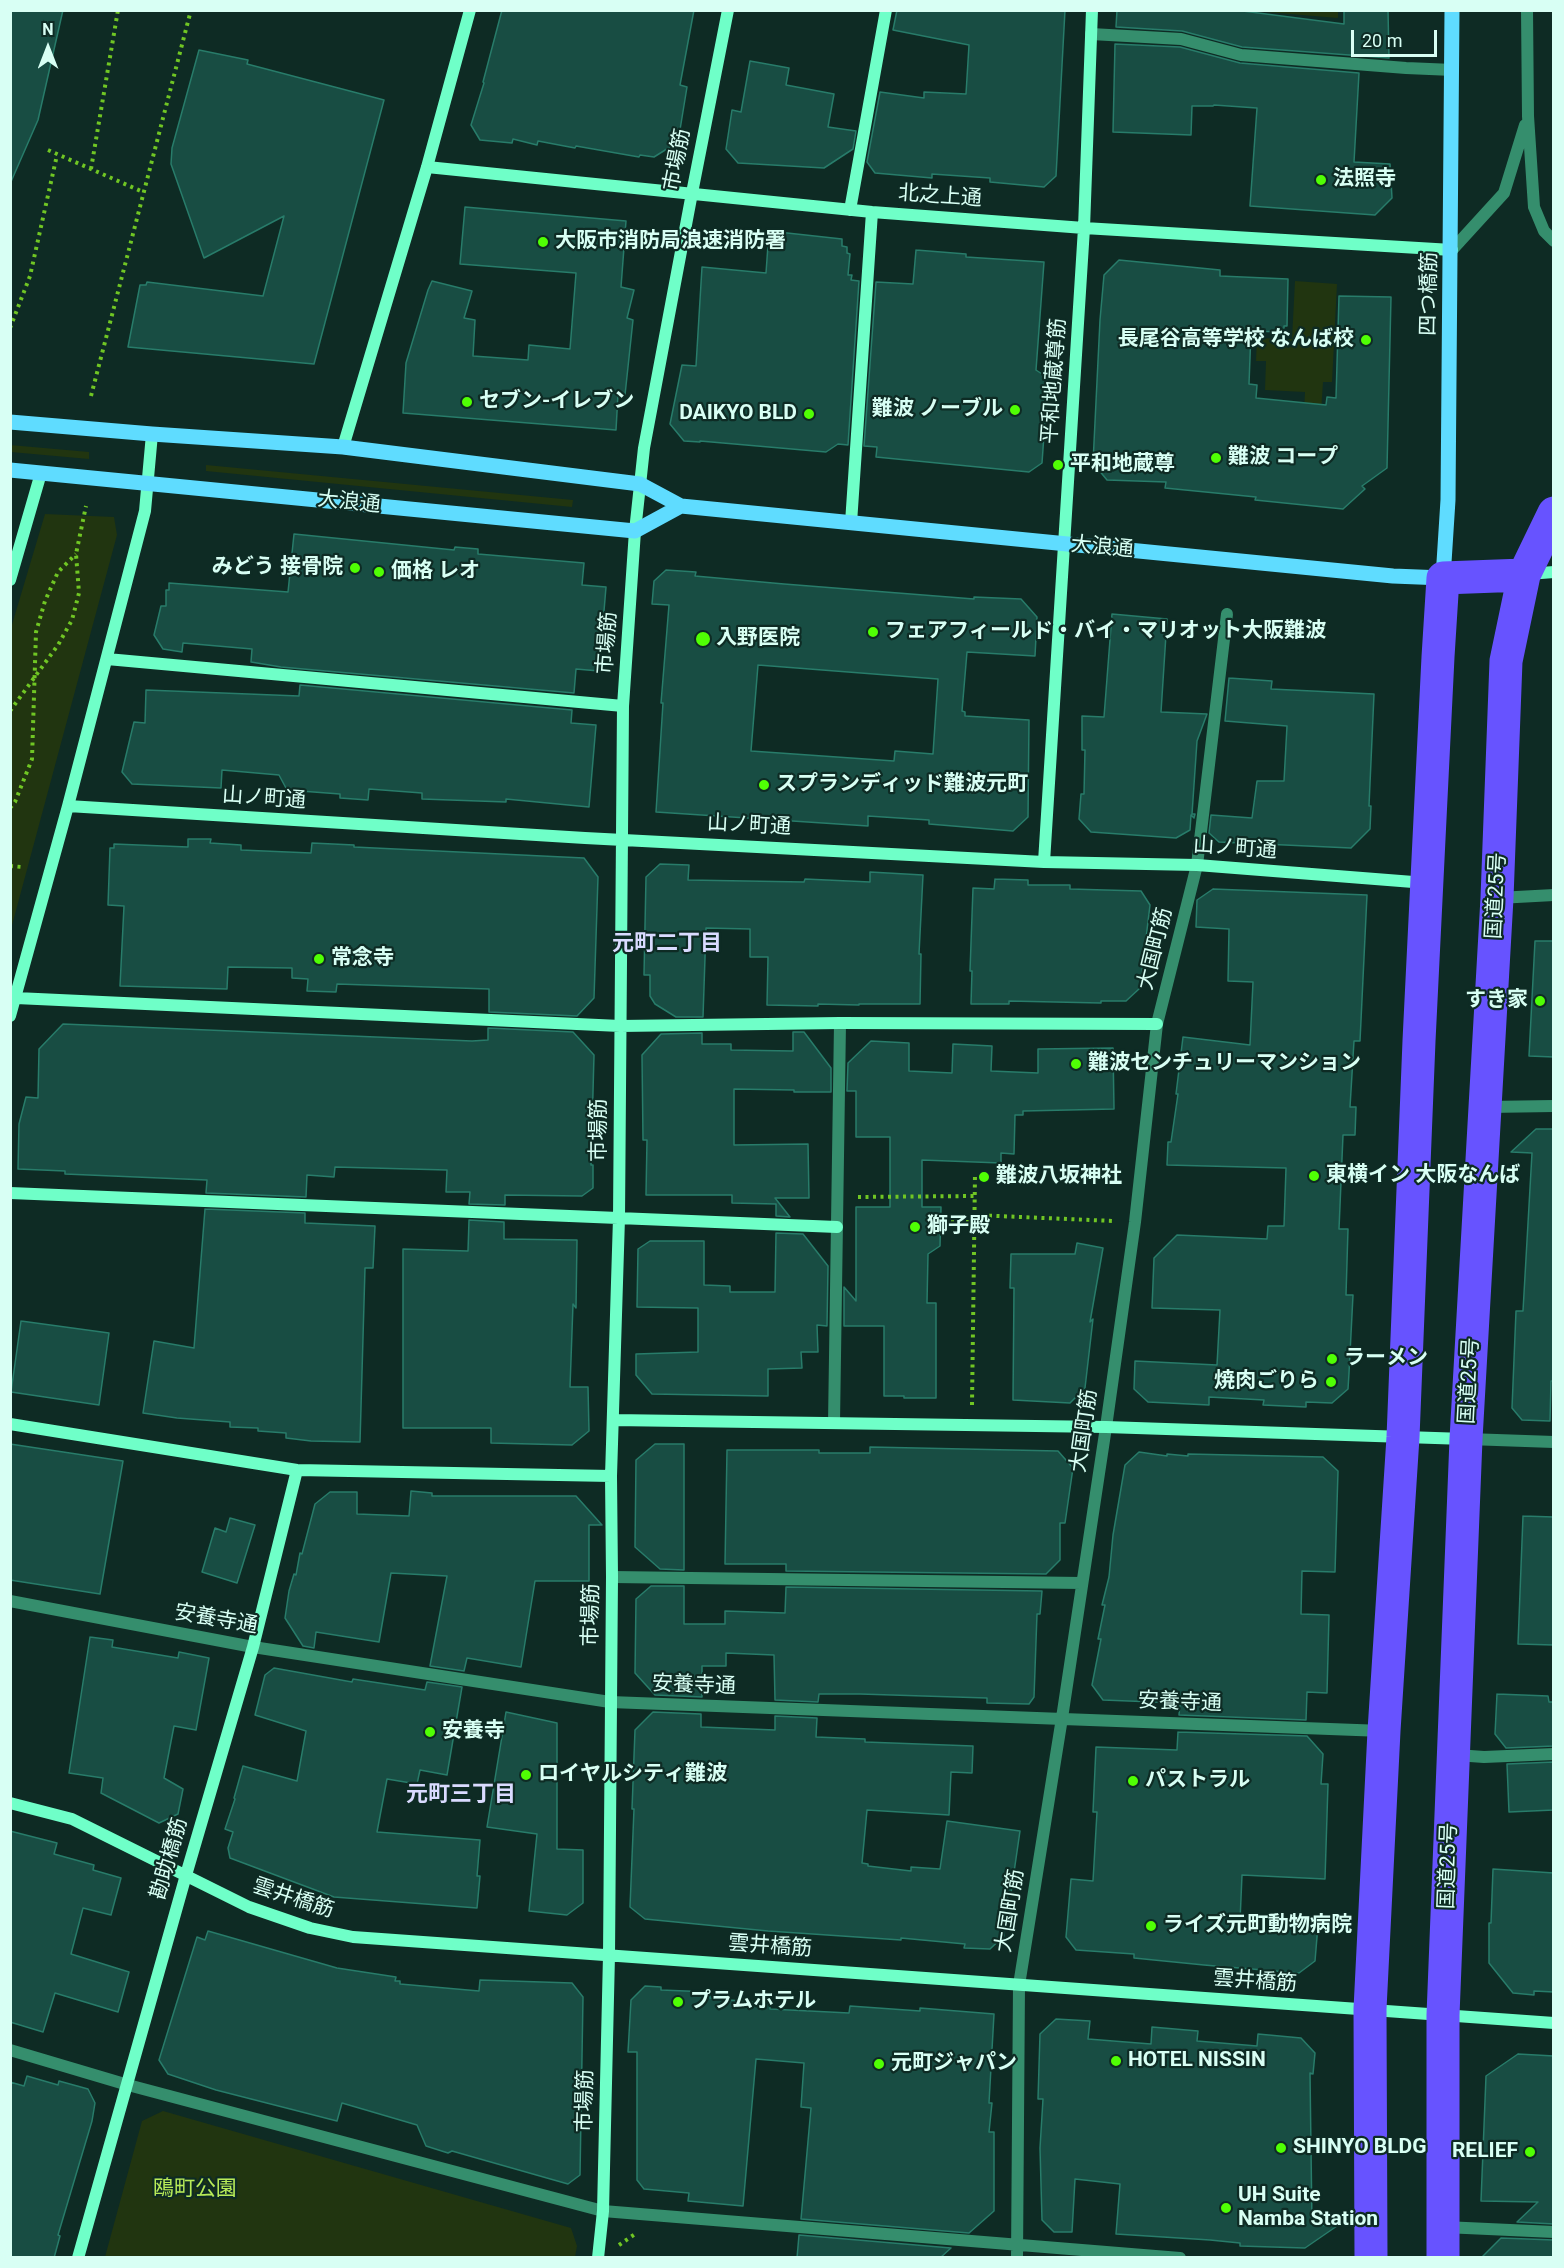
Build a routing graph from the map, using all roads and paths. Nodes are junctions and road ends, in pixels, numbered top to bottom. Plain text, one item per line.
1 (118, 10) edge
2 (191, 10) edge
3 (470, 10) edge
4 (728, 10) edge
5 (886, 10) edge
6 (1092, 10) edge
7 (1452, 10) edge
8 (1527, 10) edge
9 (1091, 34) junction
10 (1453, 70) junction
11 (1528, 116) junction
12 (48, 150) dead end
13 (57, 154) junction
14 (427, 167) junction
15 (90, 169) junction
16 (144, 192) junction
17 (692, 193) junction
18 (850, 210) junction
19 (872, 212) junction
20 (1084, 228) junction
21 (1554, 241) edge
22 (1452, 250) junction
23 (10, 328) edge
24 (91, 396) dead end
25 (10, 422) edge
26 (152, 434) junction
27 (343, 447) junction
28 (10, 470) edge
29 (41, 473) junction
30 (147, 482) junction
31 (640, 484) junction
32 (86, 506) dead end
33 (681, 506) junction
34 (1554, 513) edge
35 (851, 524) junction
36 (635, 531) junction
37 (1064, 545) junction
38 (76, 554) junction
39 (1539, 573) edge
40 (1443, 578) junction
41 (10, 580) edge
42 (1227, 614) dead end
43 (107, 659) junction
44 (34, 678) junction
45 (623, 706) junction
46 (10, 711) edge
47 (68, 806) junction
48 (10, 808) edge
49 (623, 840) junction
50 (1044, 862) junction
51 (10, 866) edge
52 (1197, 866) junction
53 (22, 867) dead end
54 (1427, 883) junction
55 (1554, 895) edge
56 (1497, 898) junction
57 (16, 998) junction
58 (10, 1016) edge
59 (840, 1023) junction
60 (1157, 1024) junction
61 (620, 1026) junction
62 (1554, 1106) edge
63 (1486, 1107) junction
64 (975, 1174) dead end
65 (10, 1193) edge
66 (974, 1196) junction
67 (837, 1197) junction
68 (974, 1215) junction
69 (619, 1218) junction
70 (951, 1222) dead end
71 (974, 1222) junction
72 (1135, 1222) junction
73 (837, 1227) junction
74 (613, 1420) junction
75 (834, 1423) junction
76 (10, 1424) edge
77 (971, 1426) junction
78 (1106, 1427) junction
79 (1403, 1437) junction
80 (1466, 1438) junction
81 (1554, 1442) edge
82 (297, 1470) junction
83 (611, 1476) junction
84 (612, 1577) junction
85 (1082, 1583) junction
86 (10, 1601) edge
87 (253, 1647) junction
88 (610, 1702) junction
89 (1062, 1718) junction
90 (1384, 1731) junction
91 (1554, 1754) edge
92 (1454, 1755) junction
93 (10, 1803) edge
94 (186, 1875) junction
95 (609, 1955) junction
96 (1018, 1985) junction
97 (1370, 2009) junction
98 (1443, 2014) junction
99 (1554, 2023) edge
100 (10, 2050) edge
101 (128, 2085) junction
102 (603, 2211) junction
103 (1554, 2232) edge
104 (1443, 2242) edge
105 (1016, 2251) edge
106 (78, 2258) edge
107 (598, 2258) edge
108 (1180, 2258) edge
109 (1371, 2258) edge

1 - 15 path
2 - 16 path
3 - 14 street
4 - 17 street, 市場筋
5 - 18 street
6 - 9 street, 平和地蔵尊筋
7 - 10 main road, 四つ橋筋
8 - 11 street
9 - 10 street
9 - 20 street, 平和地蔵尊筋
10 - 22 main road, 四つ橋筋
11 - 21 street
11 - 22 street
12 - 13 path
13 - 15 path
13 - 23 path
14 - 17 street, 北之上通
14 - 27 street
15 - 16 path
16 - 24 path
17 - 18 street, 北之上通
17 - 31 street, 市場筋
18 - 19 street, 北之上通
19 - 20 street, 北之上通
19 - 35 street
20 - 22 street, 北之上通
20 - 37 street, 平和地蔵尊筋
22 - 40 main road, 四つ橋筋
25 - 26 main road, 大浪通
26 - 27 main road, 大浪通
26 - 30 street
27 - 31 main road, 大浪通
28 - 29 main road, 大浪通
29 - 30 main road, 大浪通
29 - 41 street
30 - 36 main road, 大浪通
30 - 43 street
31 - 33 main road, 大浪通
31 - 36 street, 市場筋
32 - 38 path
33 - 35 main road, 大浪通
33 - 36 main road
34 - 39 highway, 国道25号
35 - 37 main road, 大浪通
36 - 45 street, 市場筋
37 - 40 main road, 大浪通
37 - 50 street, 平和地蔵尊筋
38 - 44 path
38 - 44 path
39 - 40 highway, 大浪通
39 - 56 highway, 国道25号
40 - 54 highway
42 - 52 street, 大国町筋
43 - 45 street
43 - 47 street
44 - 46 path
44 - 48 path
45 - 49 street, 市場筋
47 - 49 street, 山ノ町通
47 - 57 street
49 - 50 street, 山ノ町通
49 - 61 street, 市場筋
50 - 52 street, 山ノ町通
51 - 53 path
52 - 54 street, 山ノ町通
52 - 60 street, 大国町筋
54 - 79 highway
55 - 56 street
56 - 63 highway, 国道25号
57 - 58 street
57 - 61 street
59 - 60 street
59 - 61 street
59 - 67 street
60 - 72 street, 大国町筋
61 - 69 street, 市場筋
62 - 63 street
63 - 80 highway, 国道25号
64 - 66 path
65 - 69 street
66 - 67 path
66 - 68 path
67 - 73 street
68 - 71 path
68 - 72 path
69 - 73 street
69 - 74 street, 市場筋
70 - 71 path
71 - 77 path
72 - 78 street, 大国町筋
73 - 75 street
74 - 75 street
74 - 83 street, 市場筋
75 - 77 street
76 - 82 street
77 - 78 street
78 - 79 street
78 - 85 street, 大国町筋
79 - 80 street
79 - 90 highway
80 - 81 street
80 - 92 highway, 国道25号
82 - 83 street
82 - 87 street, 勘助橋筋
83 - 84 street, 市場筋
84 - 85 street
84 - 88 street, 市場筋
85 - 89 street, 大国町筋
86 - 87 street, 安養寺通
87 - 88 street, 安養寺通
87 - 94 street, 勘助橋筋
88 - 89 street, 安養寺通
88 - 95 street, 市場筋
89 - 90 street, 安養寺通
89 - 96 street, 大国町筋
90 - 97 highway
91 - 92 street
92 - 98 highway, 国道25号
93 - 94 street, 雲井橋筋
94 - 95 street, 雲井橋筋
94 - 101 street, 勘助橋筋
95 - 96 street, 雲井橋筋
95 - 102 street, 市場筋
96 - 97 street, 雲井橋筋
96 - 105 street, 大国町筋
97 - 98 street, 雲井橋筋
97 - 109 highway
98 - 99 street, 雲井橋筋
98 - 104 highway, 国道25号
100 - 101 street
101 - 102 street
101 - 106 street, 勘助橋筋
102 - 105 street
102 - 107 street, 市場筋
103 - 104 street
105 - 108 street

